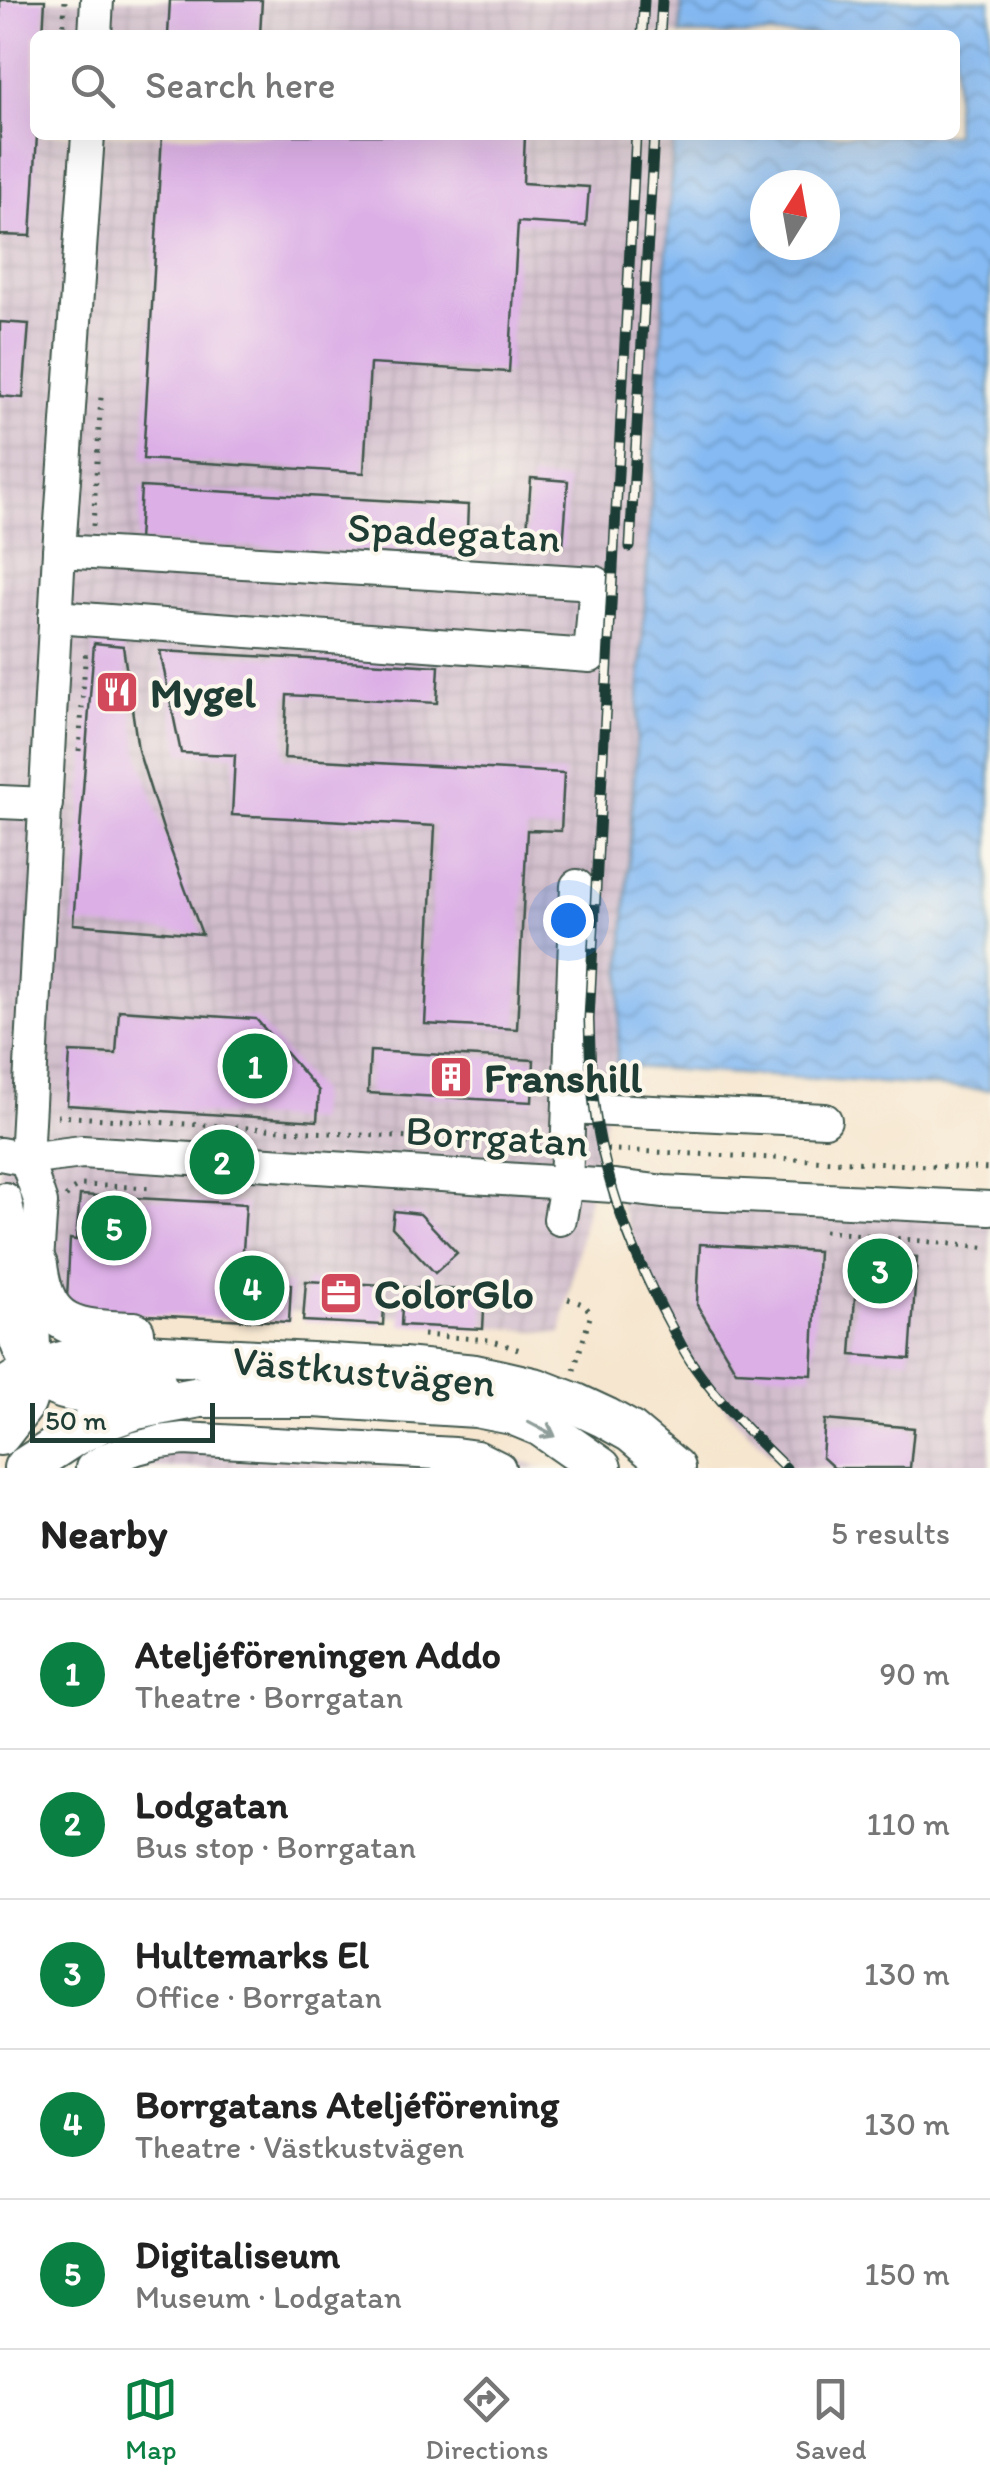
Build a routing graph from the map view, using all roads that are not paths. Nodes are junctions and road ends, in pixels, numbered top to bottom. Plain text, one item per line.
1 (97, 0) edge
2 (95, 30) edge
3 (88, 140) edge
4 (59, 552) junction
5 (55, 617) junction
6 (0, 802) edge
7 (46, 804) junction
8 (578, 886) dead end
9 (569, 1108) junction
10 (825, 1120) dead end
11 (13, 1157) edge
12 (566, 1184) junction
13 (990, 1208) edge
14 (2, 1212) edge
15 (560, 1219) dead end
16 (37, 1265) junction
17 (17, 1382) edge
18 (575, 1388) junction
19 (314, 1398) junction
20 (0, 1435) edge
21 (663, 1463) edge
22 (24, 1468) edge
23 (92, 1468) edge
24 (499, 1468) edge
25 (601, 1468) edge

1 - 2 street
3 - 4 street
4 - 5 street
4 - 5 street, Spadegatan
5 - 7 street
6 - 7 street
7 - 11 street
8 - 9 street
9 - 10 street
9 - 12 street
11 - 12 street, Borrgatan
11 - 14 street
11 - 16 street
12 - 13 street, Borrgatan
12 - 15 street
14 - 17 street
16 - 17 street
16 - 18 main road
17 - 18 main road, Västkustvägen
17 - 19 main road, Västkustvägen
17 - 20 main road
18 - 21 main road, Västkustvägen
19 - 22 main road, Västkustvägen
19 -> 25 main road, Västkustvägen
23 - 24 street

